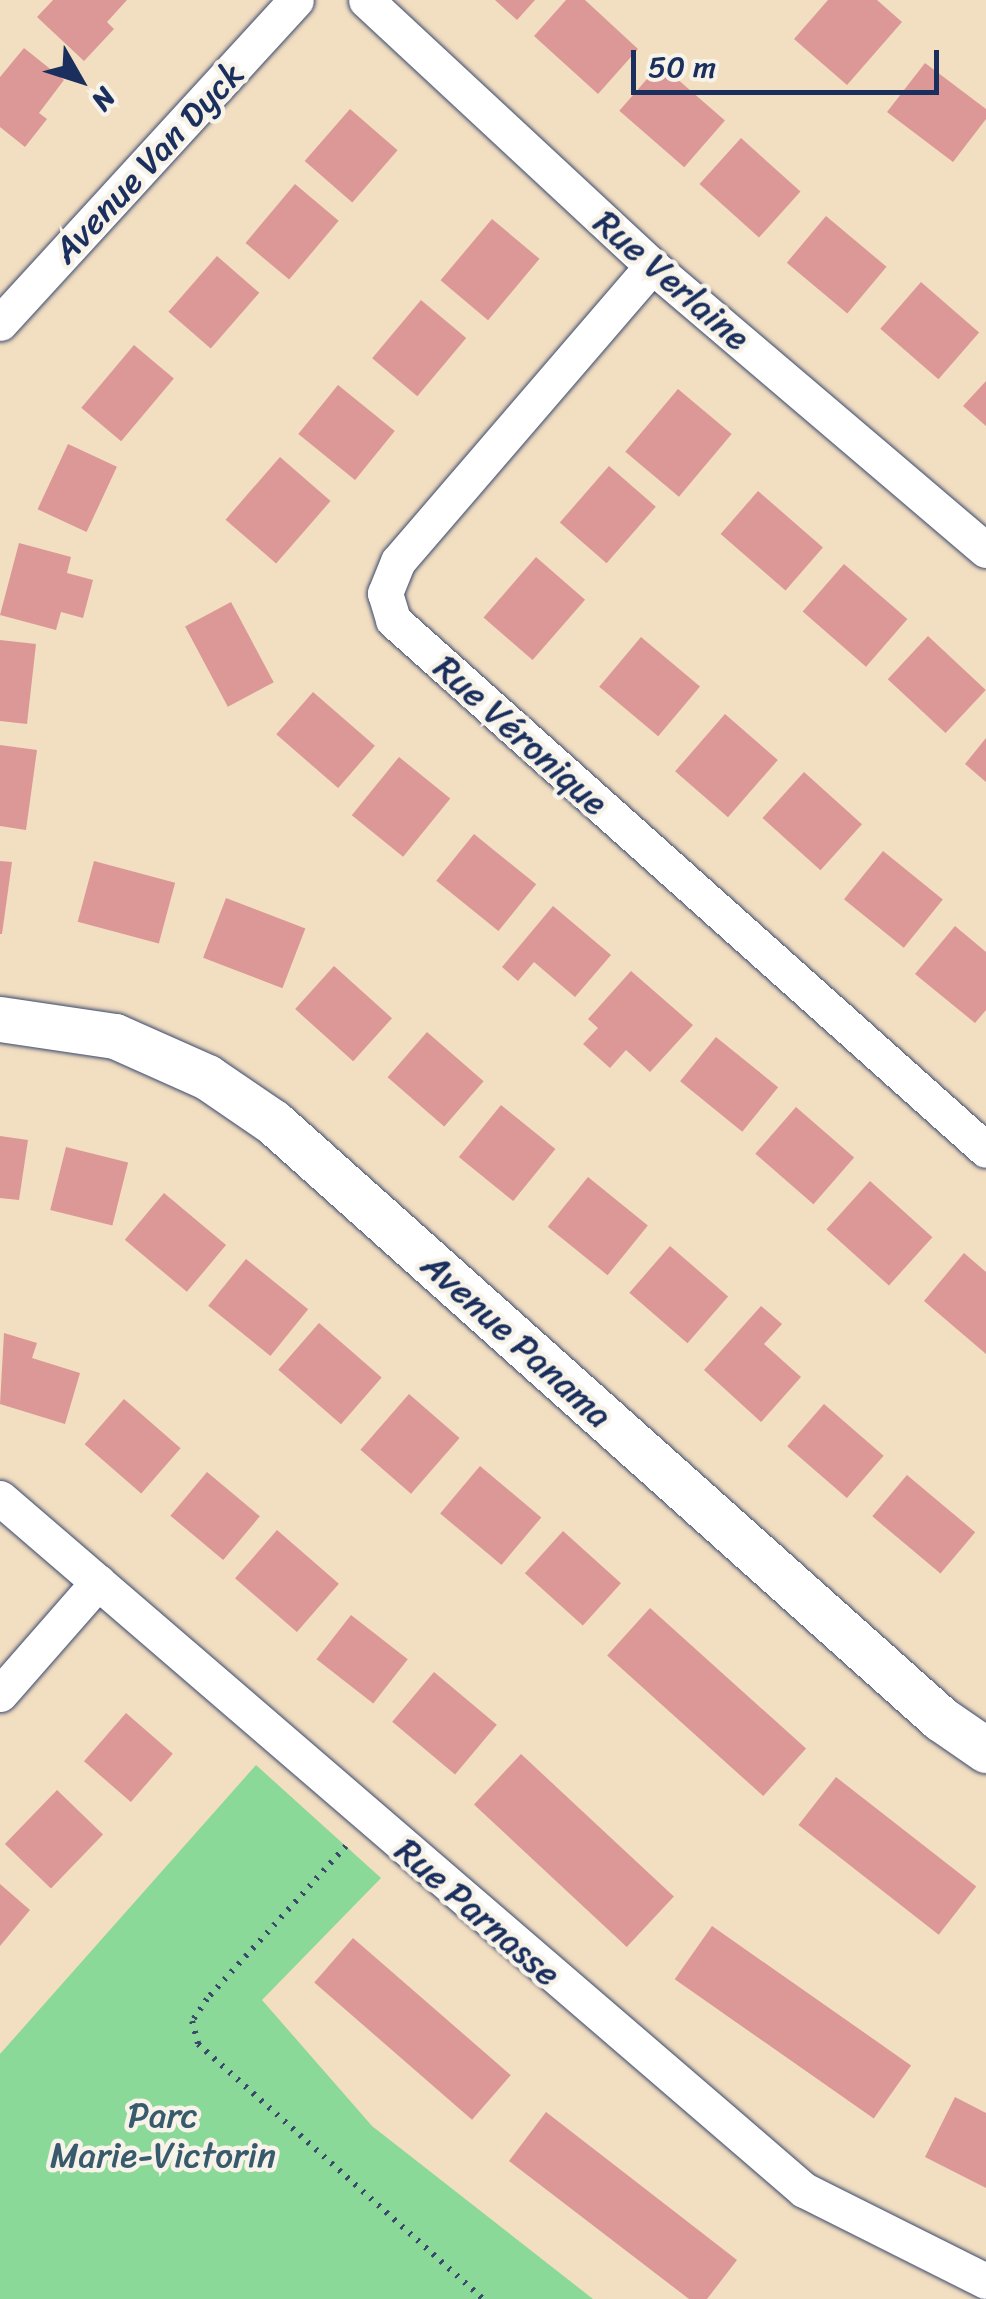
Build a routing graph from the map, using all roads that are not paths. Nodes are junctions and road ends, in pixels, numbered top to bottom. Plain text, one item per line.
1 (296, 0) edge
2 (366, 0) edge
3 (652, 266) junction
4 (0, 323) edge
5 (986, 550) edge
6 (0, 1019) edge
7 (986, 1150) edge
8 (0, 1498) edge
9 (98, 1582) junction
10 (0, 1694) edge
11 (986, 1750) edge
12 (986, 2281) edge

1 - 4 street, Avenue Van Dyck
2 - 3 street, Rue Verlaine
3 - 5 street, Rue Verlaine
3 - 7 street, Rue Véronique
6 - 11 street, Avenue Panama
8 - 9 street, Rue Parnasse
9 - 10 street
9 - 12 street, Rue Parnasse

